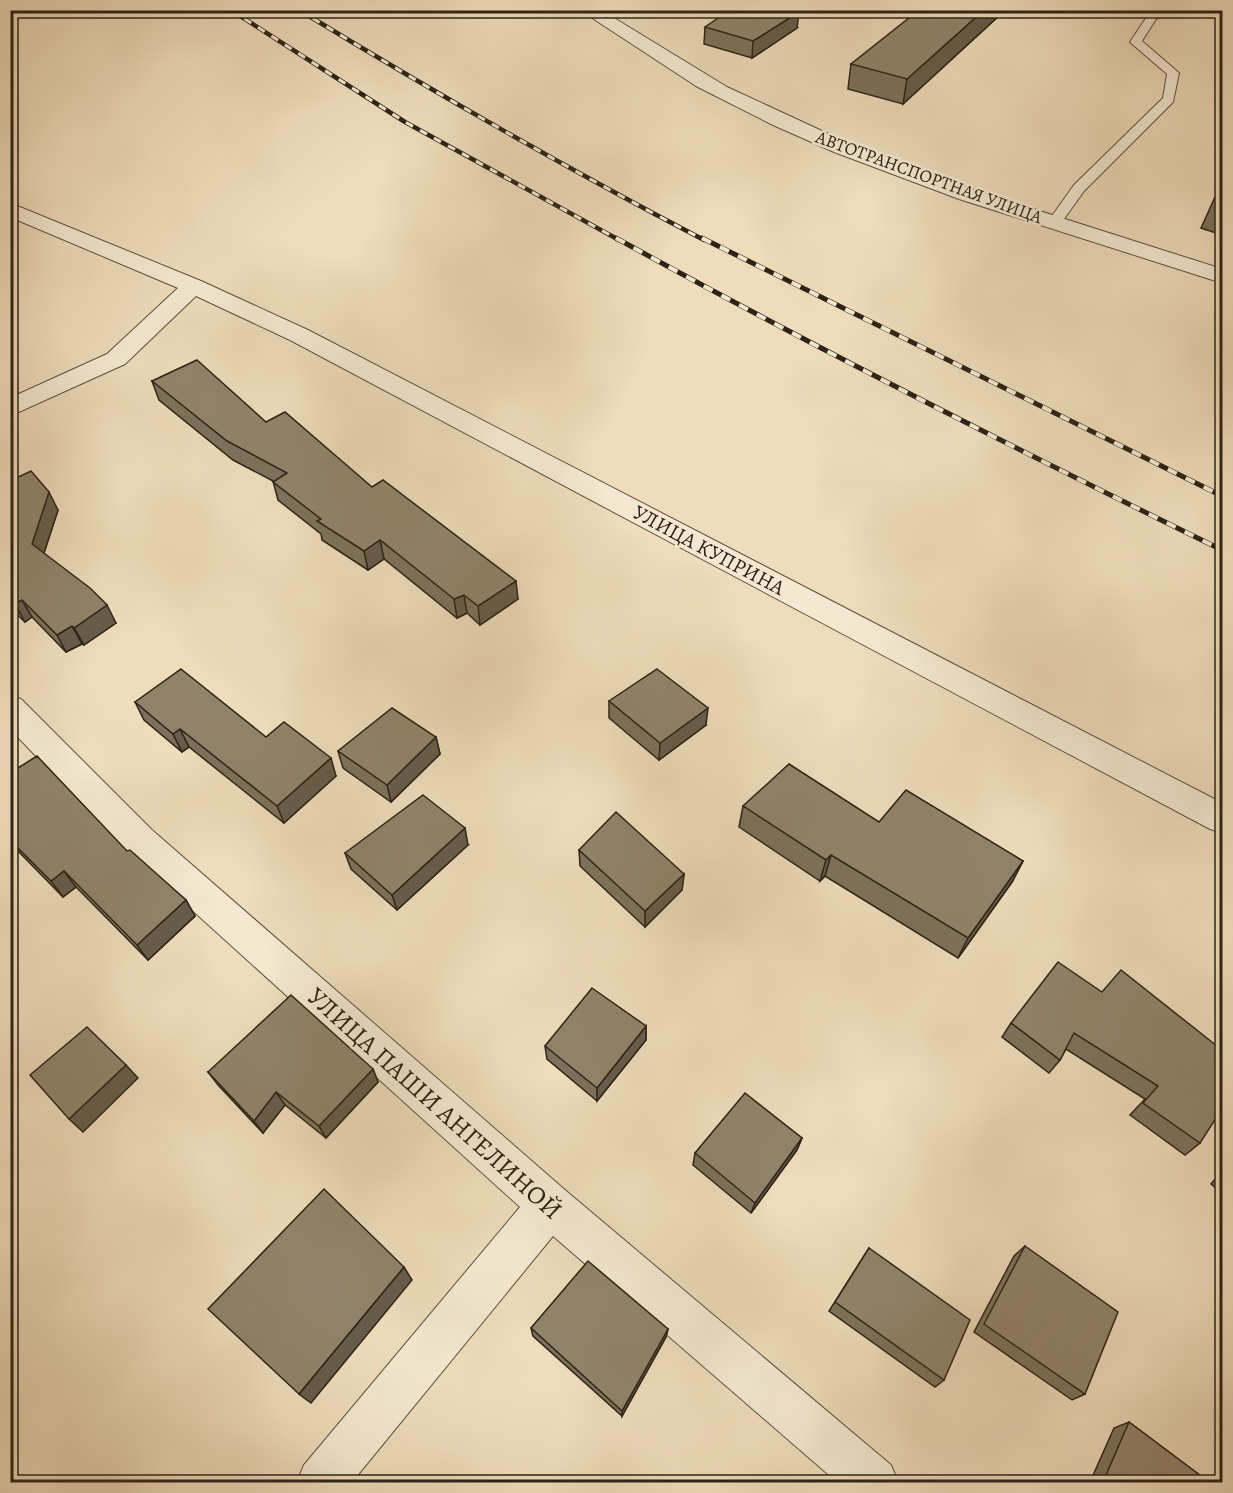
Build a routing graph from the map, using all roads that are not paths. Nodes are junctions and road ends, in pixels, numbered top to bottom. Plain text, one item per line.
1 (588, 10) edge
2 (1170, 10) edge
3 (10, 209) edge
4 (1054, 223) junction
5 (1222, 276) edge
6 (194, 286) junction
7 (10, 408) edge
8 (10, 708) edge
9 (1222, 819) edge
10 (550, 1205) junction
11 (321, 1482) edge
12 (874, 1482) edge

1 - 4 street, АВТОТРАНСПОРТНАЯ УЛИЦА
2 - 4 lane
3 - 6 street, УЛИЦА КУПРИНА
4 - 5 street, АВТОТРАНСПОРТНАЯ УЛИЦА
6 - 7 street
6 - 9 street, УЛИЦА КУПРИНА
8 - 10 street, УЛИЦА ПАШИ АНГЕЛИНОЙ
10 - 11 street
10 - 12 street, УЛИЦА ПАШИ АНГЕЛИНОЙ

